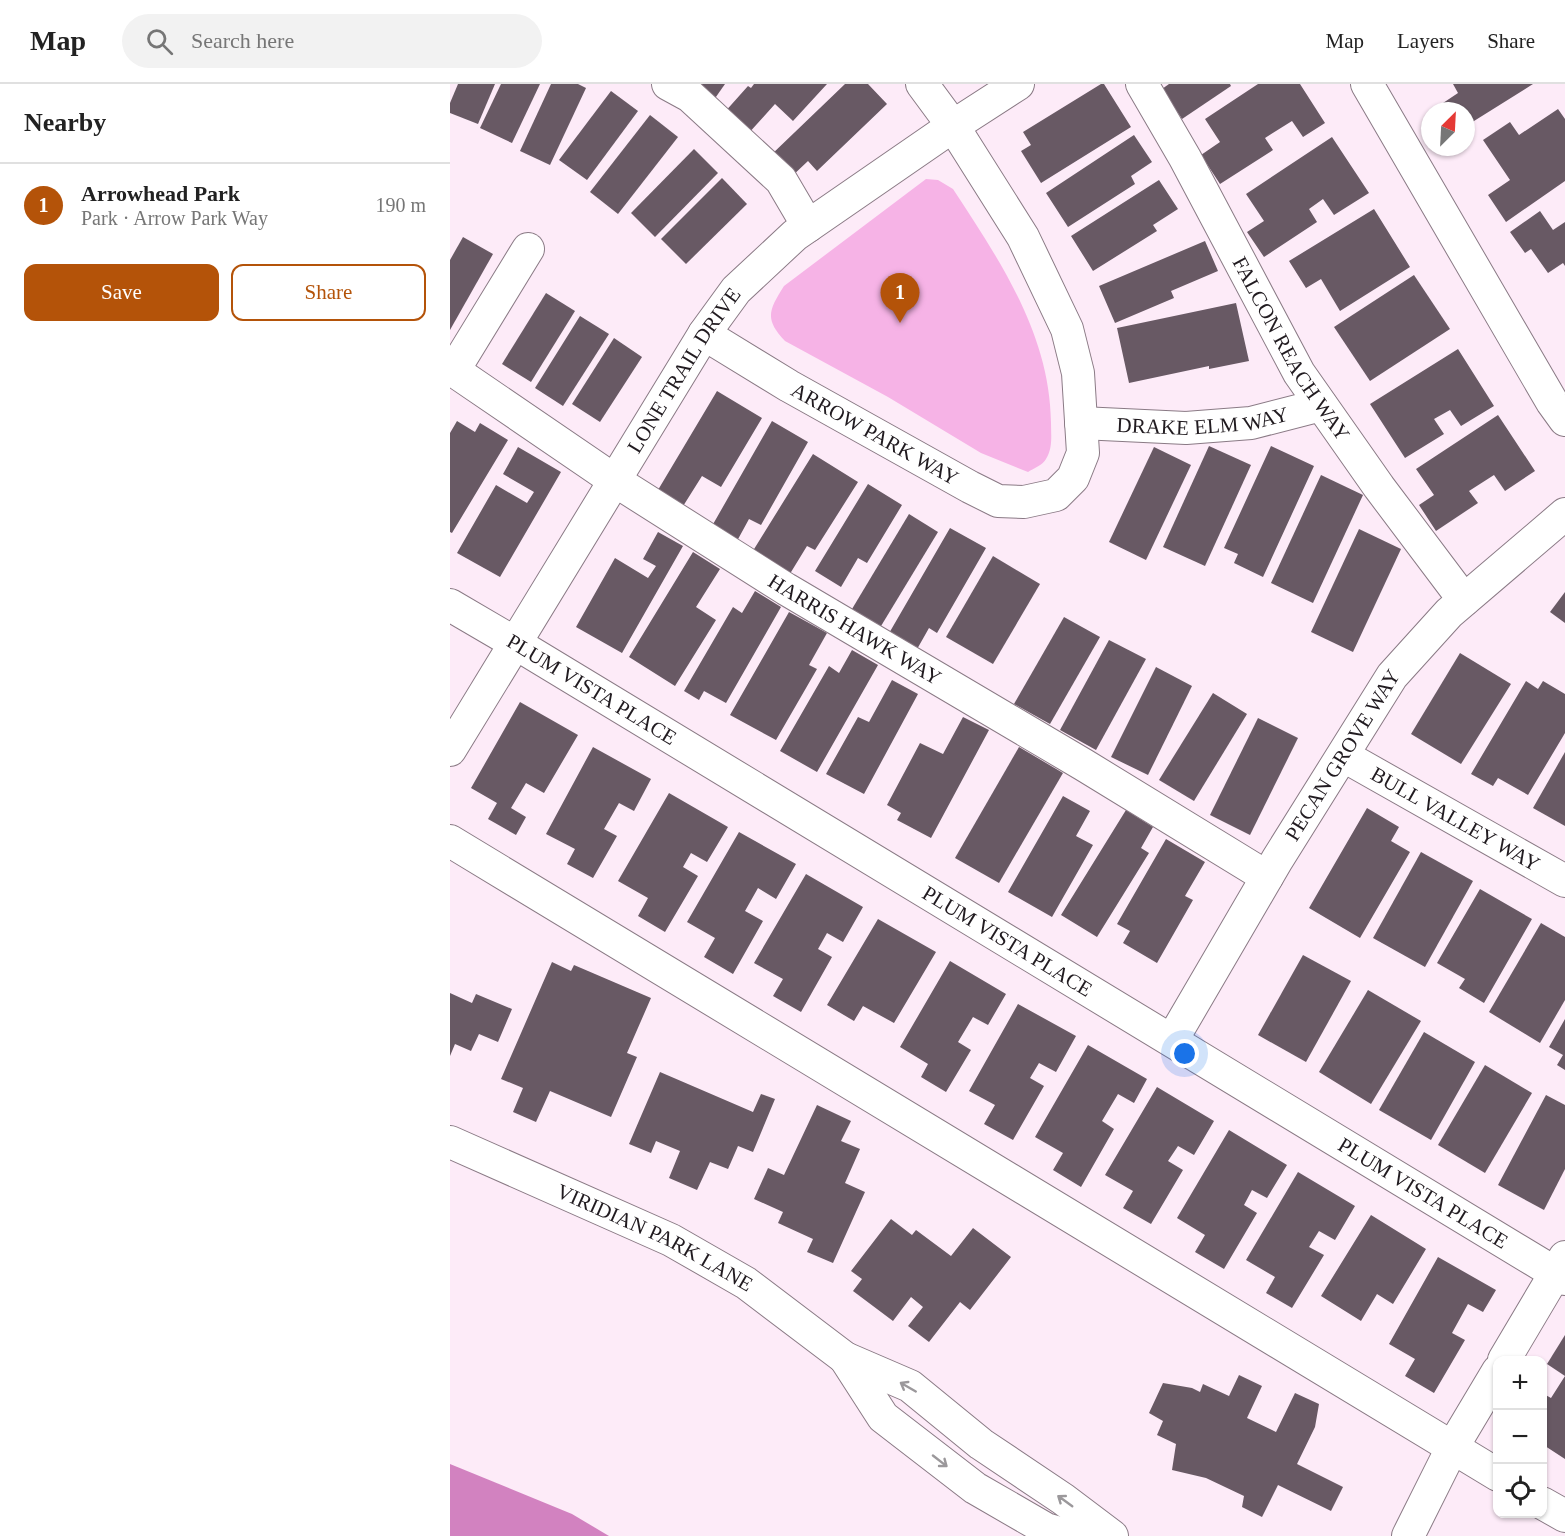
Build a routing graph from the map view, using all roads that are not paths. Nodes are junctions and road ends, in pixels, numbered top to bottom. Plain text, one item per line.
1 (668, 84) edge
2 (922, 84) edge
3 (1018, 84) edge
4 (1142, 84) edge
5 (1367, 84) edge
6 (953, 126) junction
7 (808, 226) junction
8 (528, 249) dead end
9 (704, 334) junction
10 (452, 369) edge
11 (1321, 405) junction
12 (1565, 420) edge
13 (1081, 423) junction
14 (614, 480) junction
15 (1565, 514) edge
16 (1464, 600) junction
17 (450, 606) edge
18 (515, 643) junction
19 (450, 750) edge
20 (1344, 756) junction
21 (450, 841) edge
22 (1267, 877) junction
23 (1565, 881) edge
24 (1172, 1040) junction
25 (450, 1142) edge
26 (1562, 1270) edge
27 (1507, 1356) edge
28 (845, 1358) junction
29 (1493, 1378) edge
30 (1452, 1448) junction
31 (1493, 1473) edge
32 (1547, 1506) edge
33 (1565, 1516) edge
34 (1070, 1536) edge
35 (1112, 1536) edge
36 (1408, 1536) edge

1 - 7 street
2 - 6 street
3 - 6 street, LONE TRAIL DRIVE
4 - 11 street, FALCON REACH WAY
5 - 12 street
6 - 7 street, LONE TRAIL DRIVE
6 - 13 street
7 - 9 street, LONE TRAIL DRIVE
8 - 10 street
9 - 13 street, ARROW PARK WAY
9 - 14 street, LONE TRAIL DRIVE
10 - 14 street, HARRIS HAWK WAY
11 - 13 street, DRAKE ELM WAY
11 - 16 street, FALCON REACH WAY
14 - 18 street, LONE TRAIL DRIVE
14 - 22 street, HARRIS HAWK WAY
15 - 16 street, PECAN GROVE WAY
16 - 20 street, PECAN GROVE WAY
17 - 18 street, PLUM VISTA PLACE
18 - 19 street, LONE TRAIL DRIVE
18 - 24 street, PLUM VISTA PLACE
20 - 22 street, PECAN GROVE WAY
20 - 23 street, BULL VALLEY WAY
21 - 30 street
22 - 24 street, PECAN GROVE WAY
24 - 26 street, PLUM VISTA PLACE
25 - 28 street, VIRIDIAN PARK LANE
26 - 27 street
28 -> 34 street, VIRIDIAN PARK LANE
35 -> 28 street, VIRIDIAN PARK LANE
29 - 30 street
30 - 31 street
30 - 36 street
32 - 33 street

